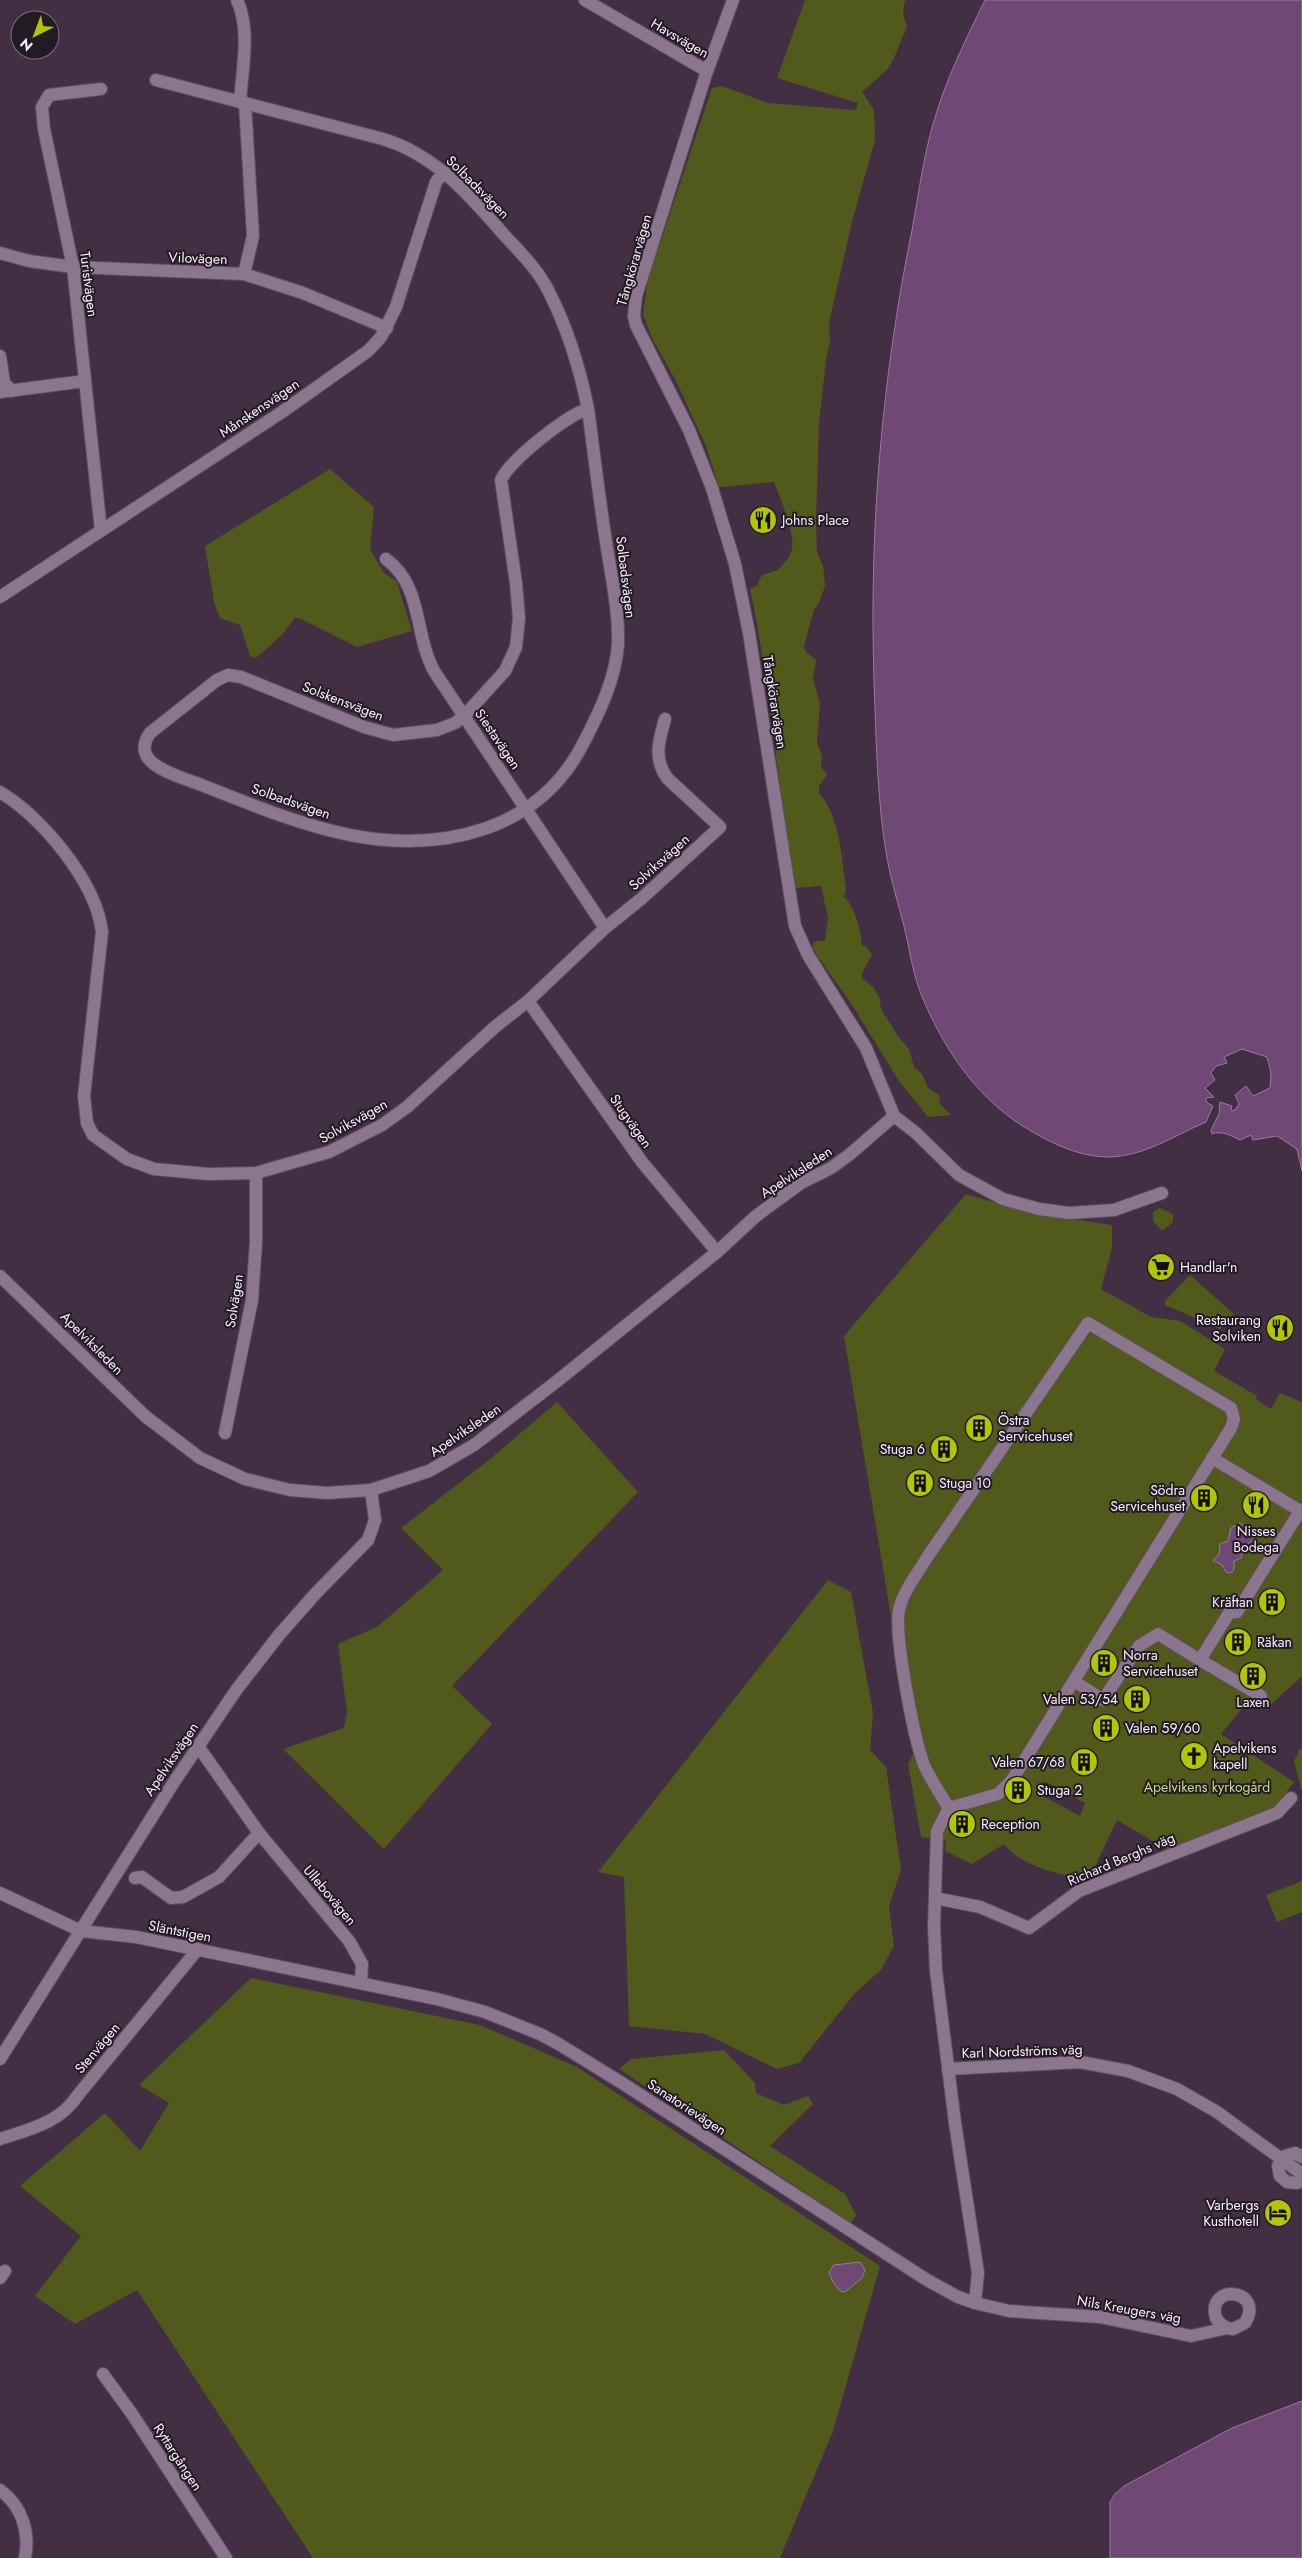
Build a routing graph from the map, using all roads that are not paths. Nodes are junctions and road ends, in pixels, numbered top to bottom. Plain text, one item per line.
1 (237, 0) edge
2 (585, 0) edge
3 (733, 0) edge
4 (707, 71) junction
5 (156, 80) dead end
6 (100, 90) dead end
7 (242, 102) junction
8 (444, 172) junction
9 (0, 253) edge
10 (73, 268) junction
11 (244, 274) junction
12 (387, 328) junction
13 (0, 356) edge
14 (85, 381) junction
15 (6, 392) edge
16 (588, 409) junction
17 (101, 531) junction
18 (386, 559) dead end
19 (1, 593) edge
20 (464, 716) junction
21 (665, 719) dead end
22 (145, 751) joint
23 (0, 792) edge
24 (528, 809) junction
25 (605, 928) junction
26 (528, 1001) junction
27 (894, 1116) junction
28 (256, 1173) junction
29 (1162, 1193) dead end
30 (717, 1252) junction
31 (0, 1276) edge
32 (225, 1433) dead end
33 (1212, 1458) junction
34 (372, 1490) junction
35 (1301, 1511) edge
36 (1200, 1660) junction
37 (1074, 1681) junction
38 (1261, 1696) dead end
39 (198, 1746) junction
40 (1291, 1798) dead end
41 (949, 1808) junction
42 (258, 1833) junction
43 (135, 1878) dead end
44 (0, 1893) edge
45 (935, 1898) junction
46 (81, 1931) junction
47 (198, 1949) junction
48 (361, 1983) junction
49 (0, 2060) edge
50 (948, 2069) junction
51 (0, 2139) edge
52 (1302, 2158) edge
53 (1281, 2160) junction
54 (1302, 2174) edge
55 (1302, 2178) edge
56 (975, 2303) junction
57 (1055, 2312) joint
58 (1227, 2328) dead end
59 (103, 2374) dead end
60 (0, 2490) edge
61 (25, 2558) edge
62 (226, 2558) edge

1 - 7 street
2 - 4 street, Havsvägen
3 - 4 street, Tångkörarvägen
4 - 27 street, Tångkörarvägen
5 - 7 street, Solbadsvägen
6 - 10 street, Turistvägen
7 - 8 street, Solbadsvägen
7 - 11 street
8 - 12 street, Månskensvägen
8 - 16 street, Solbadsvägen
9 - 10 street, Vilovägen
10 - 11 street, Vilovägen
10 - 14 street, Turistvägen
11 - 12 street, Vilovägen
12 - 17 street, Månskensvägen
13 - 15 street
14 - 15 street
14 - 17 street, Turistvägen
16 - 20 street, Solskensvägen
16 - 24 street, Solbadsvägen
17 - 19 street, Månskensvägen
18 - 20 street, Siestavägen
20 - 22 street, Solskensvägen
20 - 24 street, Siestavägen
21 - 25 street, Solviksvägen
22 - 24 street, Solbadsvägen
23 - 28 street, Solviksvägen
24 - 25 street, Siestavägen
25 - 26 street, Solviksvägen
26 - 28 street, Solviksvägen
26 - 30 street, Stugvägen
27 - 29 street, Tångkörarvägen
27 - 30 street, Apelviksleden
28 - 32 street, Solvägen
30 - 34 street, Apelviksleden
31 - 34 street, Apelviksleden
33 - 35 street
33 - 37 street
33 - 41 street
34 - 39 street, Apelviksvägen
35 - 36 street
36 - 37 street
36 - 38 street
37 - 41 street
39 - 42 street, Ullebovägen
39 - 46 street, Apelviksvägen
40 - 45 street, Richard Berghs väg
41 - 45 street
42 - 43 street
42 - 48 street, Ullebovägen
44 - 46 street, Släntstigen
45 - 50 street
46 - 47 street, Släntstigen
46 - 49 street, Apelviksvägen
47 - 48 street, Släntstigen
47 - 51 street, Stenvägen
48 - 56 street, Sanatorievägen
50 - 53 street, Karl Nordströms väg
50 - 56 street
52 - 53 street
53 - 54 street, Karl Nordströms väg
53 - 55 street
56 - 57 street, Sanatorievägen
57 - 58 street, Nils Kreugers väg
59 - 62 street, Ryttargången
60 - 61 street

